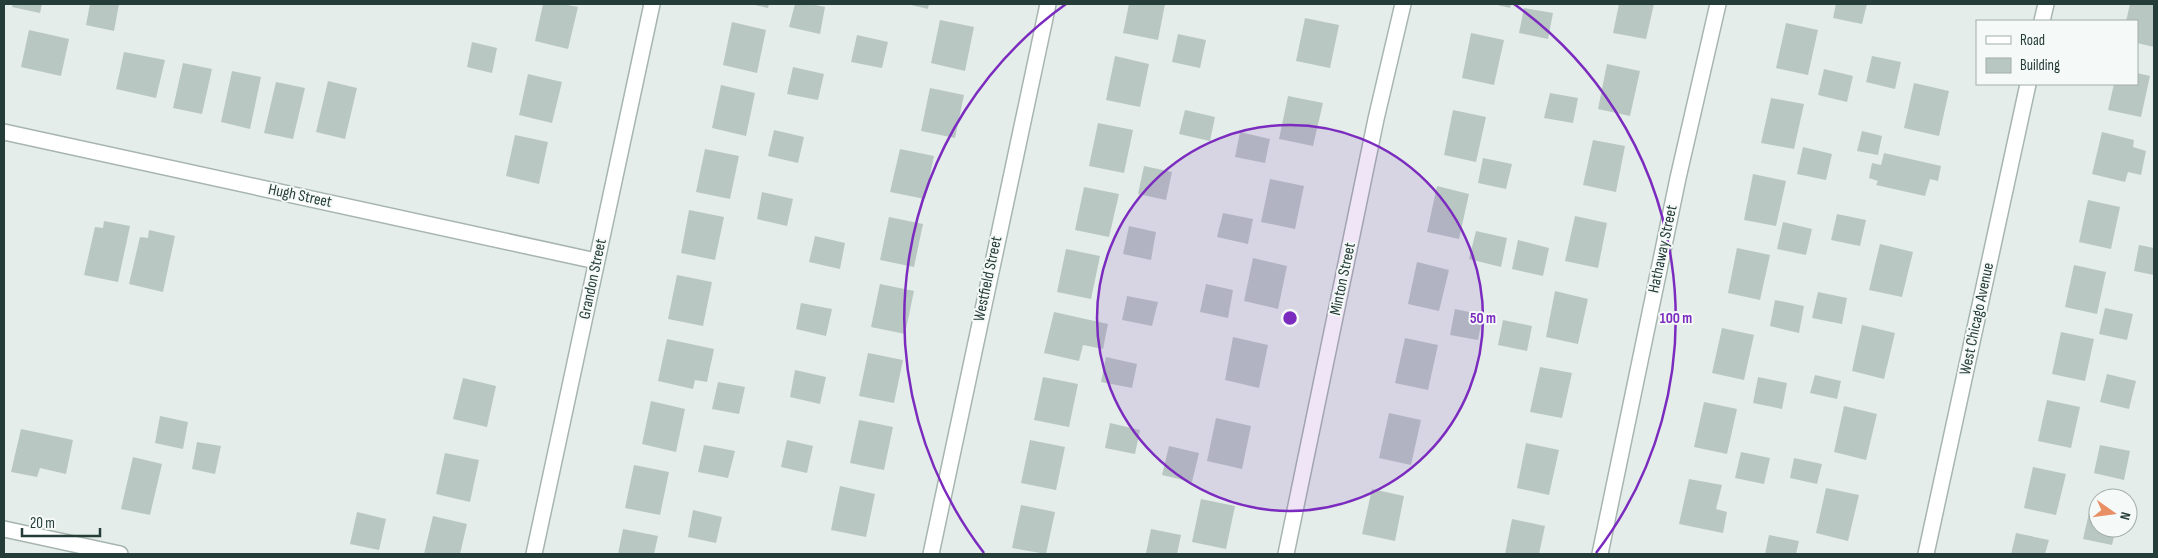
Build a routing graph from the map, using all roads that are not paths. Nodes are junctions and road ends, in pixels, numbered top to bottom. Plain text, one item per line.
1 (652, 4) edge
2 (1048, 4) edge
3 (1403, 4) edge
4 (1718, 4) edge
5 (2046, 4) edge
6 (2042, 20) edge
7 (2028, 85) edge
8 (4, 132) edge
9 (596, 261) junction
10 (4, 529) edge
11 (120, 554) edge
12 (534, 554) edge
13 (931, 554) edge
14 (1286, 554) edge
15 (1600, 554) edge
16 (1926, 554) edge

1 - 9 street, Grandon Street
2 - 13 street, Westfield Street
3 - 14 street, Minton Street
4 - 15 street, Hathaway Street
5 - 6 street
7 - 16 street, West Chicago Avenue
8 - 9 street, Hugh Street
9 - 12 street, Grandon Street
10 - 11 street

